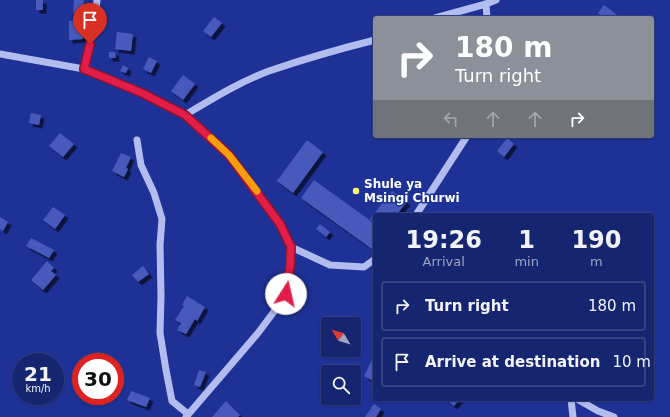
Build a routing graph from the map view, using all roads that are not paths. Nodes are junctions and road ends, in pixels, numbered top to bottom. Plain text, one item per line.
1 (98, 0) edge
2 (496, 0) edge
3 (486, 4) junction
4 (442, 16) edge
5 (486, 16) edge
6 (373, 41) edge
7 (0, 54) edge
8 (84, 69) junction
9 (185, 115) junction
10 (466, 138) edge
11 (137, 140) dead end
12 (417, 213) edge
13 (291, 247) junction
14 (373, 260) edge
15 (571, 401) edge
16 (580, 401) edge
17 (187, 416) edge
18 (573, 417) edge
19 (614, 417) edge

1 - 8 street
2 - 3 street
3 - 4 street
3 - 5 street
6 - 9 street
7 - 8 street
8 - 9 street
9 - 13 street
10 - 12 street
11 - 17 street
13 - 14 street
13 - 17 street
15 - 18 street
16 - 19 street

